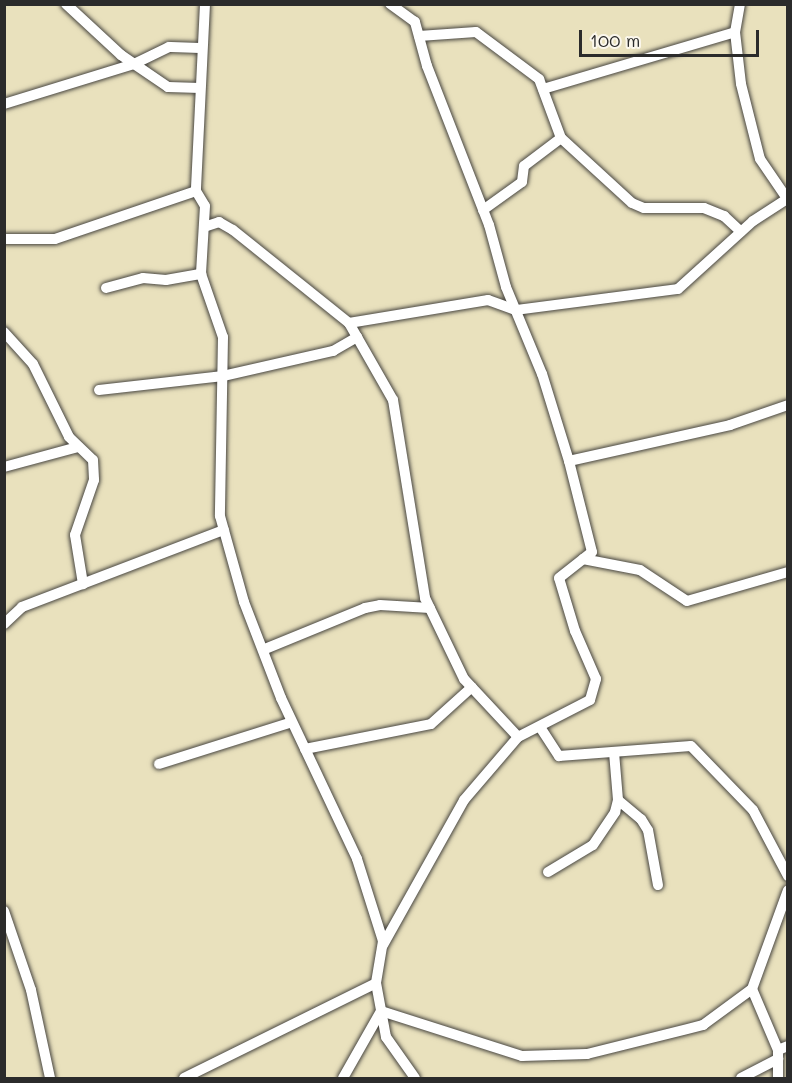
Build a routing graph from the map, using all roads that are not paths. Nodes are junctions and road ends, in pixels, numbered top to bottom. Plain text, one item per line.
1 (66, 4) edge
2 (205, 4) edge
3 (390, 4) edge
4 (740, 4) edge
5 (735, 32) junction
6 (419, 36) junction
7 (202, 48) junction
8 (134, 64) junction
9 (201, 88) junction
10 (543, 89) junction
11 (4, 104) edge
12 (561, 138) junction
13 (196, 191) junction
14 (787, 200) edge
15 (483, 210) junction
16 (204, 227) junction
17 (741, 232) junction
18 (4, 239) edge
19 (201, 274) junction
20 (106, 288) dead end
21 (516, 310) junction
22 (349, 323) junction
23 (4, 332) edge
24 (357, 337) junction
25 (223, 376) junction
26 (99, 390) dead end
27 (788, 405) edge
28 (78, 447) junction
29 (569, 461) junction
30 (4, 467) edge
31 (224, 530) junction
32 (583, 559) junction
33 (788, 572) edge
34 (83, 584) junction
35 (430, 608) junction
36 (4, 624) edge
37 (265, 649) junction
38 (471, 687) junction
39 (292, 723) junction
40 (540, 727) junction
41 (518, 737) junction
42 (305, 749) junction
43 (614, 752) junction
44 (159, 764) dead end
45 (618, 800) junction
46 (548, 872) dead end
47 (788, 876) edge
48 (658, 885) dead end
49 (788, 890) edge
50 (4, 911) edge
51 (383, 945) junction
52 (376, 983) junction
53 (753, 989) junction
54 (381, 1011) junction
55 (781, 1051) edge
56 (50, 1078) edge
57 (184, 1078) edge
58 (343, 1078) edge
59 (415, 1078) edge
60 (741, 1078) edge
61 (778, 1078) edge

1 - 8 street
2 - 7 street
3 - 6 street
4 - 5 street
5 - 10 street
5 - 14 street
6 - 10 street
6 - 15 street
7 - 8 street
7 - 9 street
8 - 9 street
8 - 11 street
9 - 13 street
10 - 12 street
12 - 15 street
12 - 17 street
13 - 16 street
13 - 18 street
14 - 17 street
15 - 21 street
16 - 19 street
16 - 22 street
17 - 21 street
19 - 20 street
19 - 25 street
21 - 22 street
21 - 29 street
22 - 24 street
23 - 28 street
24 - 25 street
24 - 35 street
25 - 26 street
25 - 31 street
27 - 29 street
28 - 30 street
28 - 34 street
29 - 32 street
31 - 34 street
31 - 37 street
32 - 33 street
32 - 40 street
34 - 36 street
35 - 37 street
35 - 38 street
37 - 39 street
38 - 41 street
38 - 42 street
39 - 42 street
39 - 44 street
40 - 41 street
40 - 43 street
41 - 51 street
42 - 51 street
43 - 45 street
43 - 47 street
45 - 46 street
45 - 48 street
49 - 53 street
50 - 56 street
51 - 52 street
52 - 54 street
52 - 57 street
53 - 54 street
53 - 55 street
54 - 58 street
54 - 59 street
55 - 60 street
55 - 61 street

